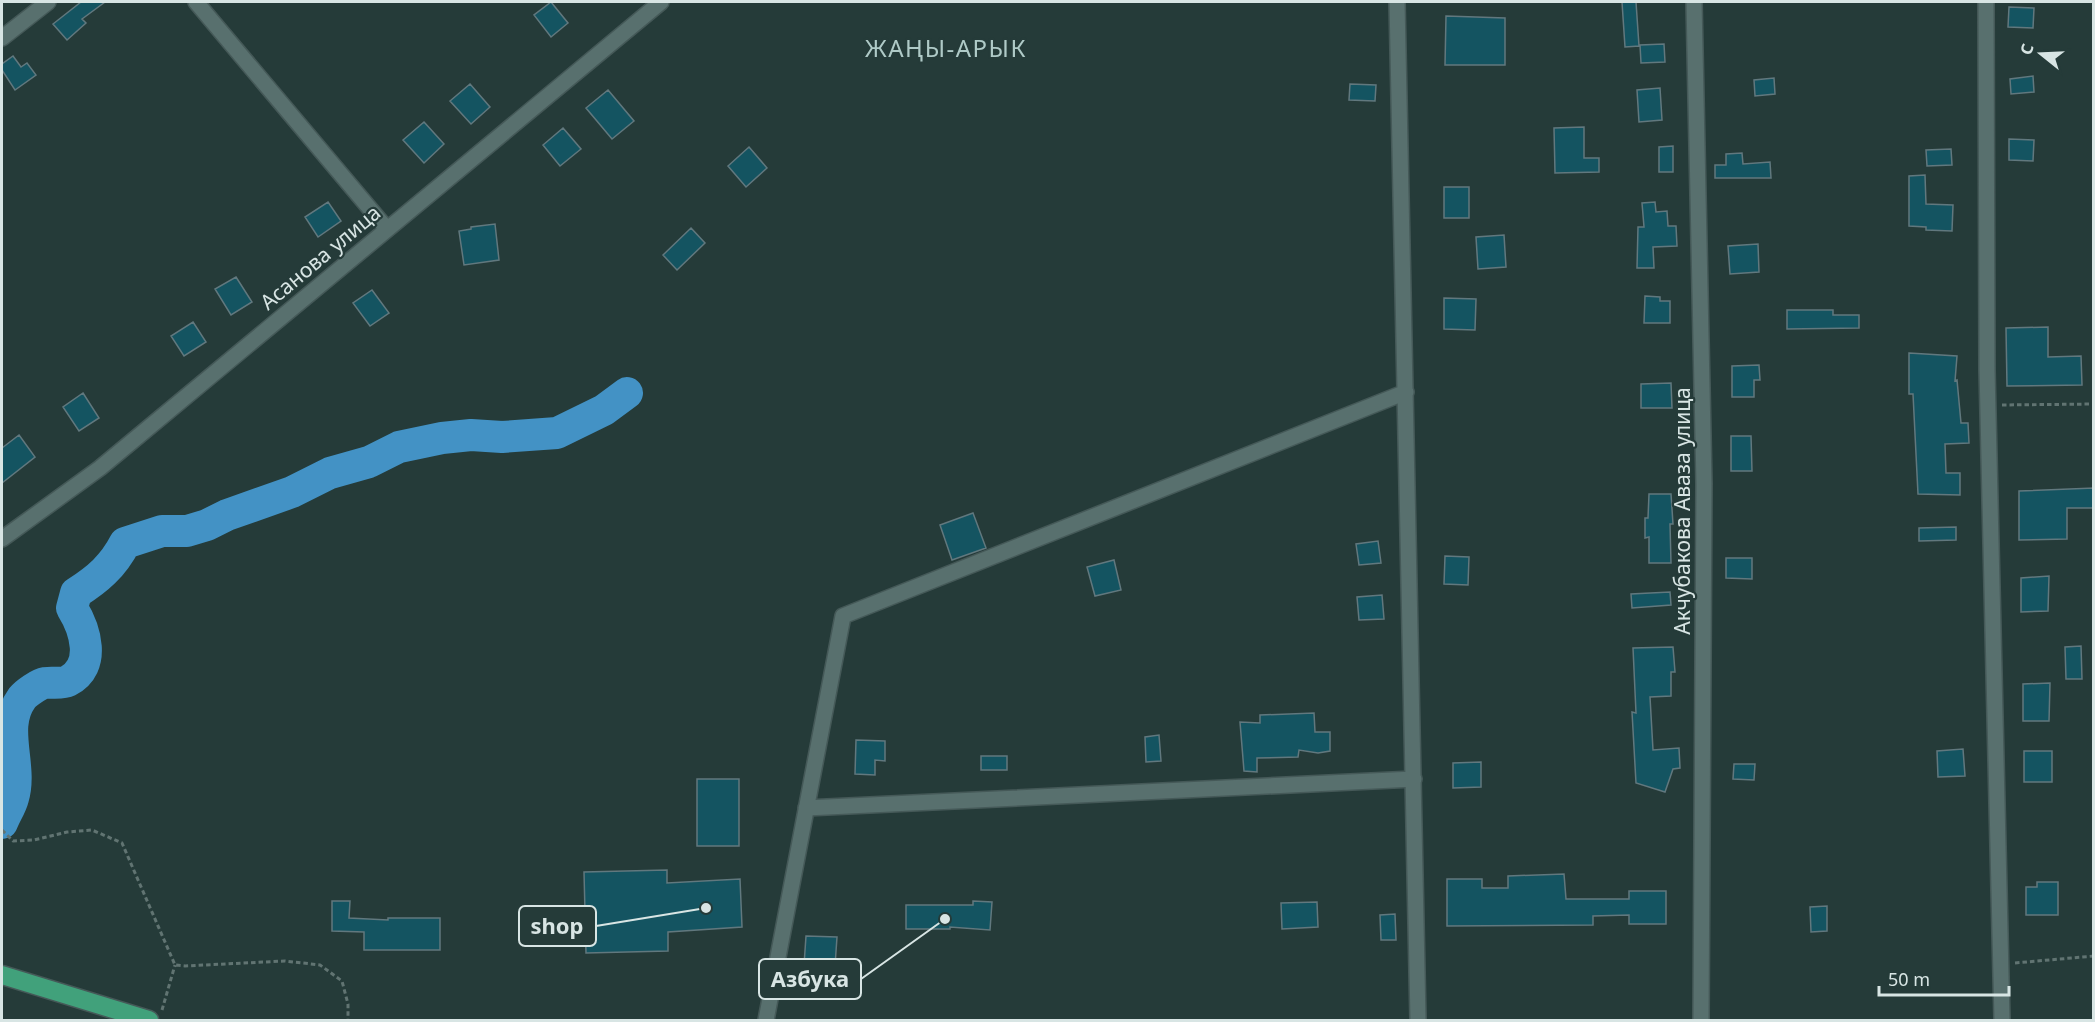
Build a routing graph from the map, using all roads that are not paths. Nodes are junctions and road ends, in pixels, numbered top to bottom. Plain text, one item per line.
1 (48, 2) edge
2 (196, 2) edge
3 (661, 2) edge
4 (1397, 2) edge
5 (1694, 2) edge
6 (1986, 2) edge
7 (2, 38) edge
8 (387, 229) junction
9 (1406, 392) junction
10 (2, 539) edge
11 (1414, 779) junction
12 (806, 808) junction
13 (2, 975) edge
14 (149, 1020) edge
15 (766, 1020) edge
16 (1418, 1020) edge
17 (1701, 1020) edge
18 (2002, 1020) edge

1 - 7 street
2 - 8 street
3 - 8 street, Асанова улица
4 - 9 street
5 - 17 street, Акчубакова Аваза улица
6 - 18 street
8 - 10 street, Асанова улица
9 - 11 street
9 - 12 street
11 - 12 street
11 - 16 street
12 - 15 street
13 - 14 highway

